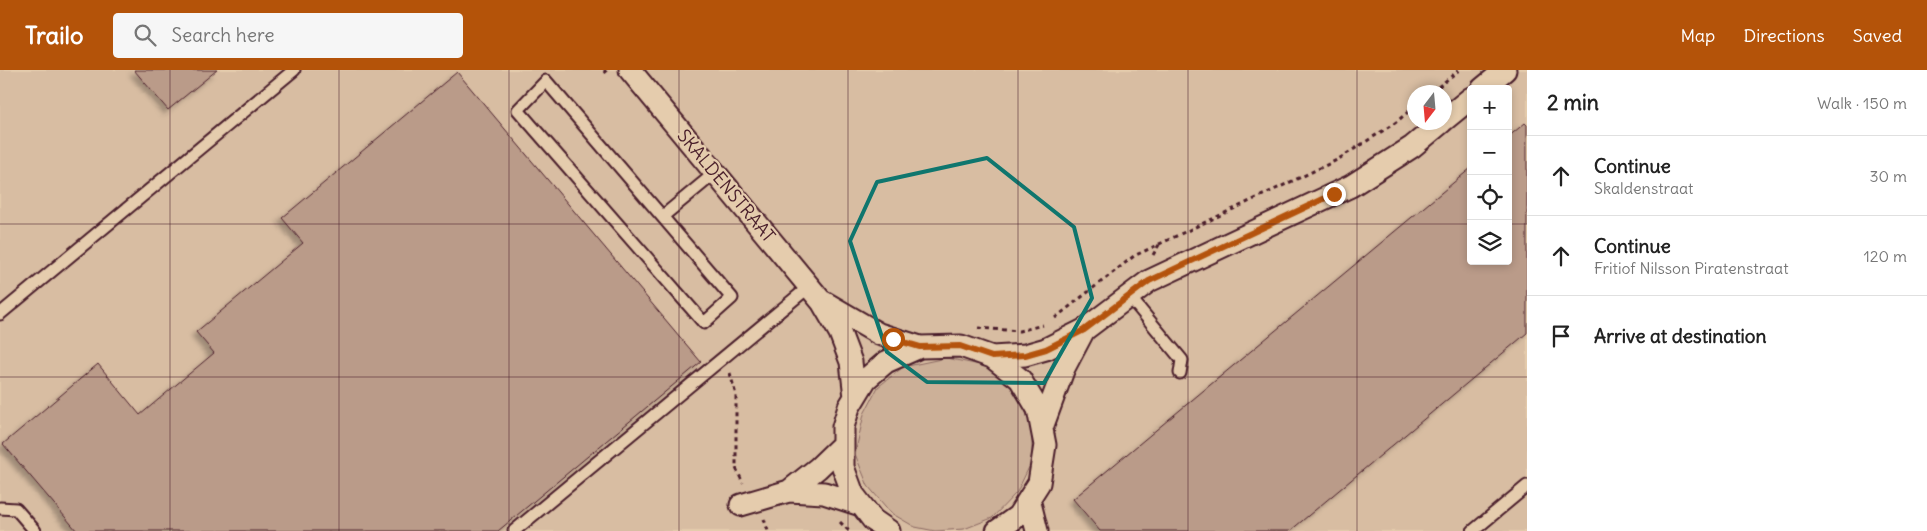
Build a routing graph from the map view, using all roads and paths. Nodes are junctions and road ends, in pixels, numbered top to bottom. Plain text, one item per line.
1 (294, 70) edge
2 (630, 70) edge
3 (1459, 70) edge
4 (1505, 70) edge
5 (1441, 85) edge
6 (1487, 85) edge
7 (1467, 101) edge
8 (1407, 113) edge
9 (1452, 114) edge
10 (1432, 130) edge
11 (715, 173) junction
12 (663, 216) junction
13 (816, 294) junction
14 (1129, 296) junction
15 (0, 314) edge
16 (973, 328) dead end
17 (1084, 330) junction
18 (920, 347) junction
19 (725, 356) junction
20 (992, 357) junction
21 (1180, 373) dead end
22 (855, 397) junction
23 (1042, 428) junction
24 (843, 444) junction
25 (1527, 486) edge
26 (789, 491) junction
27 (824, 493) junction
28 (1029, 499) junction
29 (746, 503) joint
30 (861, 504) junction
31 (0, 508) edge
32 (35, 531) edge
33 (514, 531) edge
34 (849, 531) edge
35 (889, 531) edge
36 (997, 531) edge
37 (1037, 531) edge
38 (1473, 531) edge

1 - 15 lane
2 - 11 street, SKALDENSTRAAT
3 - 5 path
4 - 6 street
7 - 9 street
8 - 16 path
10 - 14 street
11 - 12 lane
11 - 13 street, SKALDENSTRAAT
12 - 12 lane
13 - 18 street, SKALDENSTRAAT
13 - 19 lane
13 - 22 street, SKALDENSTRAAT
14 - 17 street
14 - 21 lane
17 - 20 street
17 - 23 street
18 - 20 street, SKALDENSTRAAT
18 - 22 street, SKALDENSTRAAT
19 - 29 path
19 - 33 lane
20 - 23 street, SKALDENSTRAAT
22 - 24 street, SKALDENSTRAAT
23 - 28 street, SKALDENSTRAAT
24 - 26 street
24 - 30 street, SKALDENSTRAAT
25 - 38 lane
26 - 27 street
26 - 29 street
27 - 30 street
27 - 34 path
28 - 36 street, SKALDENSTRAAT
28 - 37 street
30 - 35 street, SKALDENSTRAAT
31 - 32 lane

